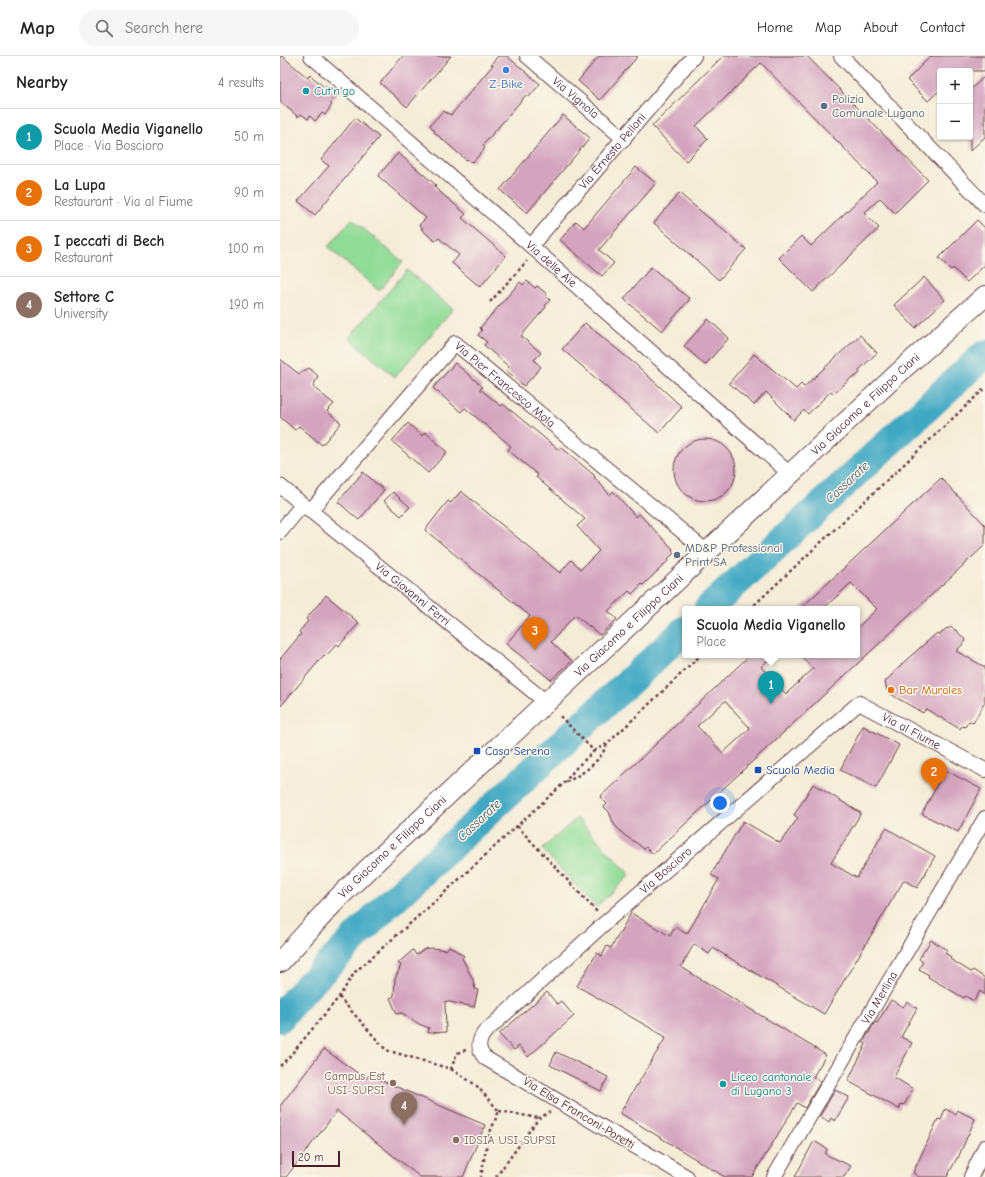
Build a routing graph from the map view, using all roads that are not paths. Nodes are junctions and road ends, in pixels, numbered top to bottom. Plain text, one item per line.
1 (311, 56) edge
2 (526, 56) edge
3 (694, 56) edge
4 (841, 56) edge
5 (624, 139) junction
6 (985, 205) edge
7 (534, 249) junction
8 (985, 296) edge
9 (790, 474) junction
10 (280, 486) edge
11 (306, 508) junction
12 (280, 532) edge
13 (707, 552) junction
14 (859, 703) joint
15 (552, 708) junction
16 (985, 770) edge
17 (985, 818) edge
18 (280, 962) edge
19 (479, 1044) joint
20 (985, 1147) edge
21 (687, 1177) edge
22 (774, 1177) edge
23 (971, 1177) edge

1 - 7 street, Via delle Aie
2 - 5 street, Via Vignola
3 - 5 street, Via Ernesto Pelloni
4 - 6 street
5 - 7 street, Via Ernesto Pelloni
7 - 9 street, Via delle Aie
8 - 9 main road, Via Giacomo e Filippo Ciani
9 - 13 main road, Via Giacomo e Filippo Ciani
10 - 11 street, Via Giovanni Ferri
11 - 12 street
11 - 13 street, Via Pier Francesco Mola
11 - 15 street, Via Giovanni Ferri
13 - 15 main road, Via Giacomo e Filippo Ciani
14 - 16 street, Via al Fiume
14 - 19 street, Via Boscioro
15 - 18 main road, Via Giacomo e Filippo Ciani
17 - 22 street, Via Merlina
19 - 21 street, Via Elsa Franconi-Poretti
20 - 23 street

